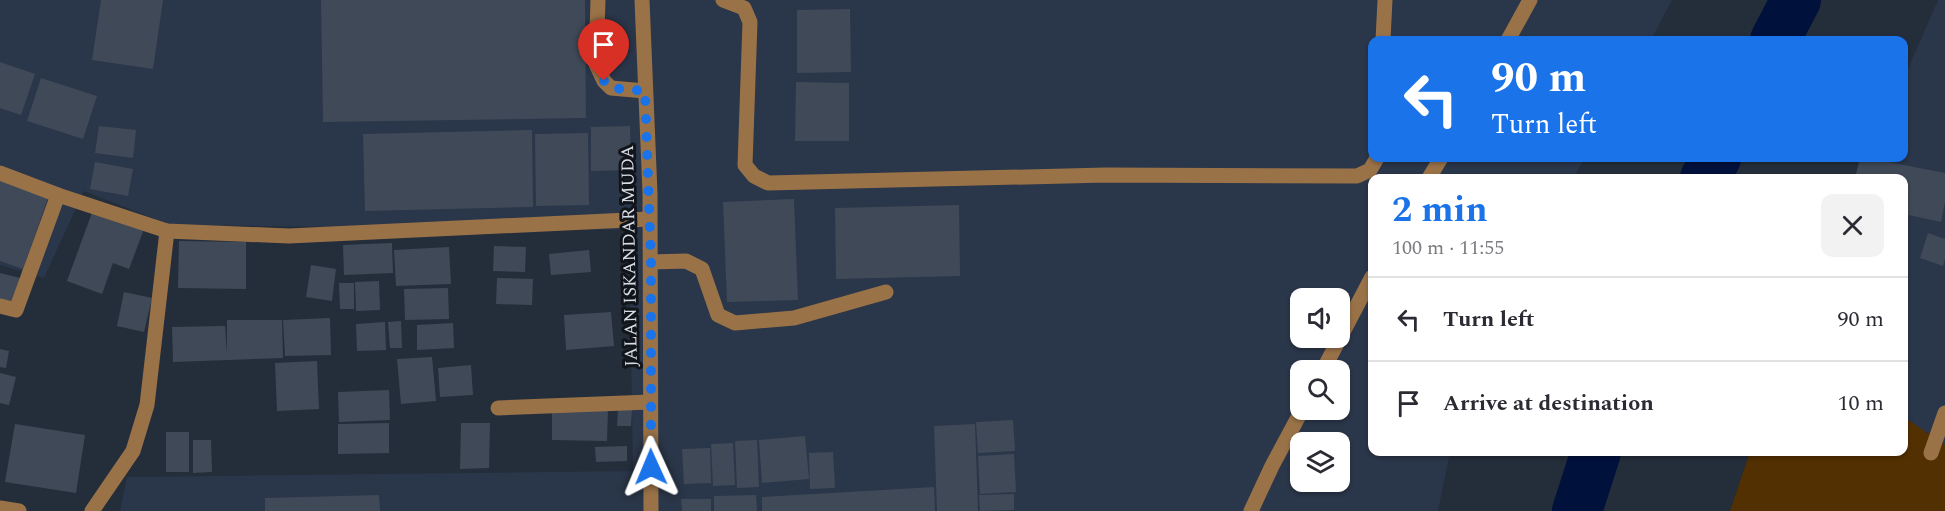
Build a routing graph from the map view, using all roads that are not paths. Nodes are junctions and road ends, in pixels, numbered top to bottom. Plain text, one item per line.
1 (598, 0) edge
2 (642, 0) edge
3 (723, 0) edge
4 (1385, 0) edge
5 (1530, 0) edge
6 (1383, 36) edge
7 (1510, 36) edge
8 (645, 91) junction
9 (1375, 162) edge
10 (0, 173) edge
11 (58, 195) junction
12 (649, 219) junction
13 (167, 231) junction
14 (651, 262) junction
15 (1368, 285) edge
16 (886, 292) dead end
17 (0, 306) edge
18 (1328, 360) edge
19 (650, 402) junction
20 (498, 408) dead end
21 (1945, 413) edge
22 (1297, 420) edge
23 (1931, 453) dead end
24 (0, 508) edge
25 (20, 511) edge
26 (92, 511) edge
27 (651, 511) edge
28 (1251, 511) edge

1 - 8 street
2 - 8 street, JALAN ISKANDAR MUDA
3 - 9 street
4 - 6 street
5 - 7 street
8 - 12 street, JALAN ISKANDAR MUDA
10 - 11 street
11 - 13 street
11 - 17 street
12 - 13 street
12 - 14 street, JALAN ISKANDAR MUDA
13 - 26 street
14 - 16 street
14 - 19 street, JALAN ISKANDAR MUDA
15 - 18 street
19 - 20 street
19 - 27 street, JALAN ISKANDAR MUDA
21 - 23 street
22 - 28 street
24 - 25 street

